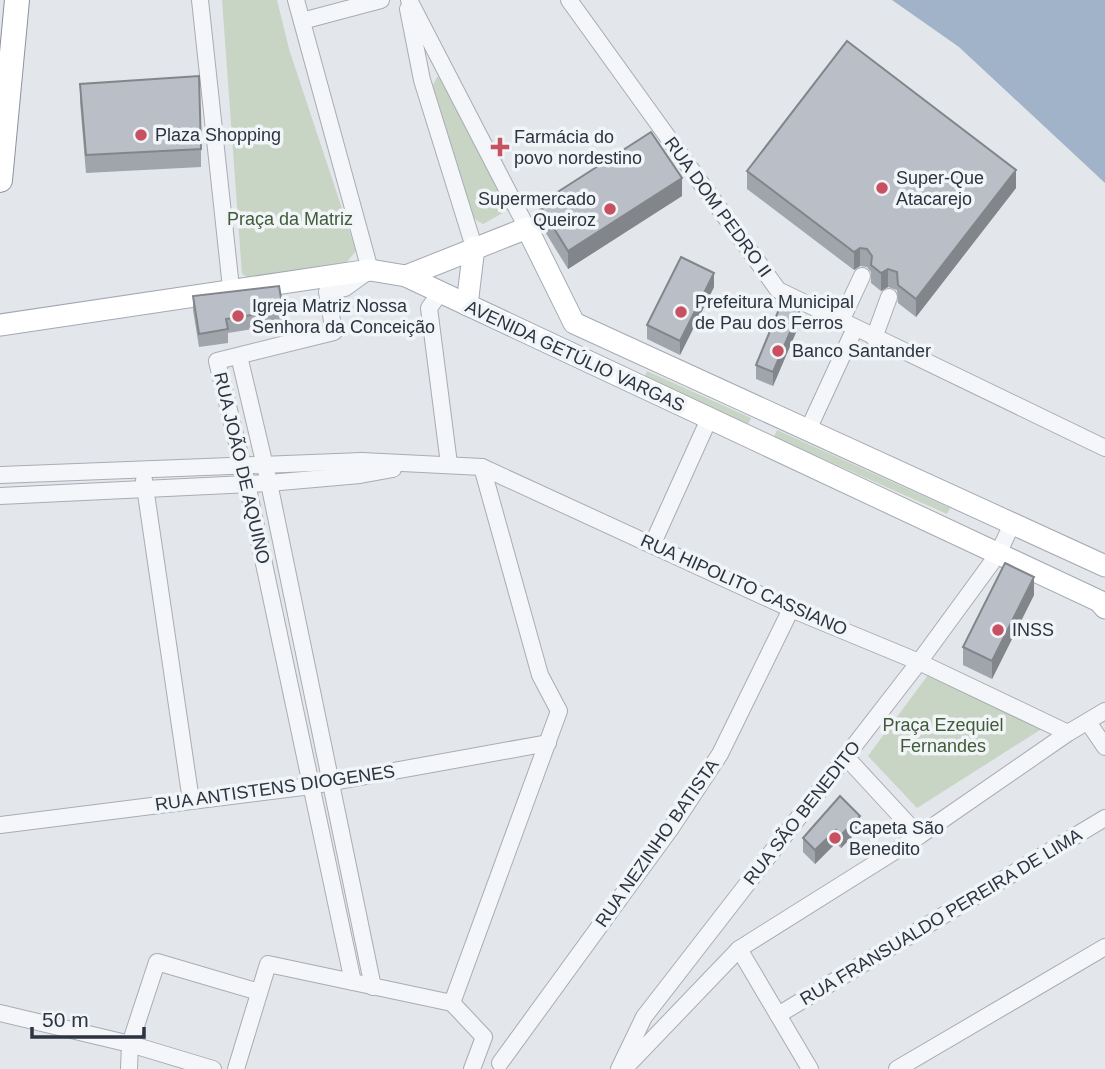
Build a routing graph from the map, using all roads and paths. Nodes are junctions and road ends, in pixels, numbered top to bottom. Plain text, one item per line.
1 (17, 0) edge
2 (200, 0) edge
3 (296, 0) edge
4 (381, 0) edge
5 (407, 0) edge
6 (569, 0) edge
7 (302, 20) junction
8 (0, 180) edge
9 (527, 228) junction
10 (474, 247) junction
11 (370, 270) junction
12 (406, 276) junction
13 (862, 276) dead end
14 (231, 288) junction
15 (439, 293) junction
16 (889, 297) dead end
17 (467, 305) junction
18 (0, 325) edge
19 (848, 325) junction
20 (874, 338) junction
21 (239, 356) junction
22 (709, 419) junction
23 (808, 430) junction
24 (1105, 448) edge
25 (264, 464) junction
26 (449, 464) junction
27 (412, 465) junction
28 (242, 466) junction
29 (482, 467) junction
30 (143, 470) junction
31 (0, 475) edge
32 (269, 483) junction
33 (247, 484) junction
34 (146, 490) junction
35 (0, 496) edge
36 (1012, 524) junction
37 (653, 544) junction
38 (998, 554) junction
39 (1105, 566) edge
40 (1103, 599) edge
41 (791, 609) junction
42 (919, 662) junction
43 (1105, 711) edge
44 (1088, 722) junction
45 (1068, 733) junction
46 (548, 743) junction
47 (1105, 747) edge
48 (846, 757) junction
49 (331, 782) junction
50 (311, 786) junction
51 (191, 800) junction
52 (1105, 818) edge
53 (0, 825) edge
54 (919, 836) junction
55 (1105, 947) edge
56 (739, 949) junction
57 (353, 982) junction
58 (373, 987) junction
59 (259, 992) junction
60 (452, 1003) junction
61 (0, 1013) edge
62 (778, 1015) junction
63 (484, 1037) junction
64 (130, 1044) junction
65 (504, 1066) edge
66 (129, 1069) edge
67 (213, 1069) edge
68 (236, 1069) edge
69 (472, 1069) edge
70 (621, 1069) edge
71 (810, 1069) edge
72 (897, 1069) edge

1 - 8 highway
2 - 14 street
3 - 7 street
4 - 7 street
5 - 9 street
5 - 10 street
6 - 19 street, RUA DOM PEDRO II
7 - 11 street
9 - 10 main road
9 - 23 main road, AVENIDA GETÚLIO VARGAS
10 - 12 main road
10 - 17 main road
11 - 12 main road
11 - 14 main road
11 - 21 street
12 - 15 main road, AVENIDA GETÚLIO VARGAS
13 - 19 street
14 - 18 main road
15 - 17 main road, AVENIDA GETÚLIO VARGAS
15 - 26 street
16 - 20 street
17 - 22 main road, AVENIDA GETÚLIO VARGAS
19 - 20 street, RUA DOM PEDRO II
19 - 23 street
20 - 24 street, RUA DOM PEDRO II
21 - 25 street, RUA JOÃO DE AQUINO
21 - 28 street, RUA JOÃO DE AQUINO
22 - 37 street
22 - 38 main road, AVENIDA GETÚLIO VARGAS
23 - 36 main road, AVENIDA GETÚLIO VARGAS
25 - 27 street
25 - 28 street
25 - 32 street, RUA JOÃO DE AQUINO
26 - 27 street, RUA HIPOLITO CASSIANO
26 - 29 street, RUA HIPOLITO CASSIANO
27 - 32 street
28 - 30 street
28 - 33 street, RUA JOÃO DE AQUINO
29 - 37 street, RUA HIPOLITO CASSIANO
29 - 46 street
30 - 31 street
30 - 34 street
32 - 33 street
32 - 49 street, RUA JOÃO DE AQUINO
33 - 34 street
33 - 50 street, RUA JOÃO DE AQUINO
34 - 35 street
34 - 51 street
36 - 38 street, RUA SÃO BENEDITO
36 - 39 main road, AVENIDA GETÚLIO VARGAS
37 - 41 street, RUA HIPOLITO CASSIANO
38 - 40 main road, AVENIDA GETÚLIO VARGAS
38 - 42 street, RUA SÃO BENEDITO
41 - 42 street, RUA HIPOLITO CASSIANO
41 - 65 street, RUA NEZINHO BATISTA
42 - 45 street, RUA HIPOLITO CASSIANO
42 - 48 street, RUA SÃO BENEDITO
43 - 44 street
44 - 45 street
44 - 47 street
45 - 54 street
46 - 49 street, RUA ANTISTENS DIOGENES
46 - 60 street
48 - 54 street
48 - 70 street, RUA SÃO BENEDITO
49 - 50 street, RUA ANTISTENS DIOGENES
49 - 58 street, RUA JOÃO DE AQUINO
50 - 51 street, RUA ANTISTENS DIOGENES
50 - 57 street, RUA JOÃO DE AQUINO
51 - 53 street, RUA ANTISTENS DIOGENES
52 - 62 street, RUA FRANSUALDO PEREIRA DE LIMA
54 - 56 street
55 - 72 street
56 - 62 street
56 - 70 street
57 - 58 street
57 - 59 street
58 - 60 street
59 - 64 street
59 - 68 street
60 - 63 street
61 - 64 street
62 - 71 street
63 - 65 street
63 - 69 street
64 - 66 street
64 - 67 street

